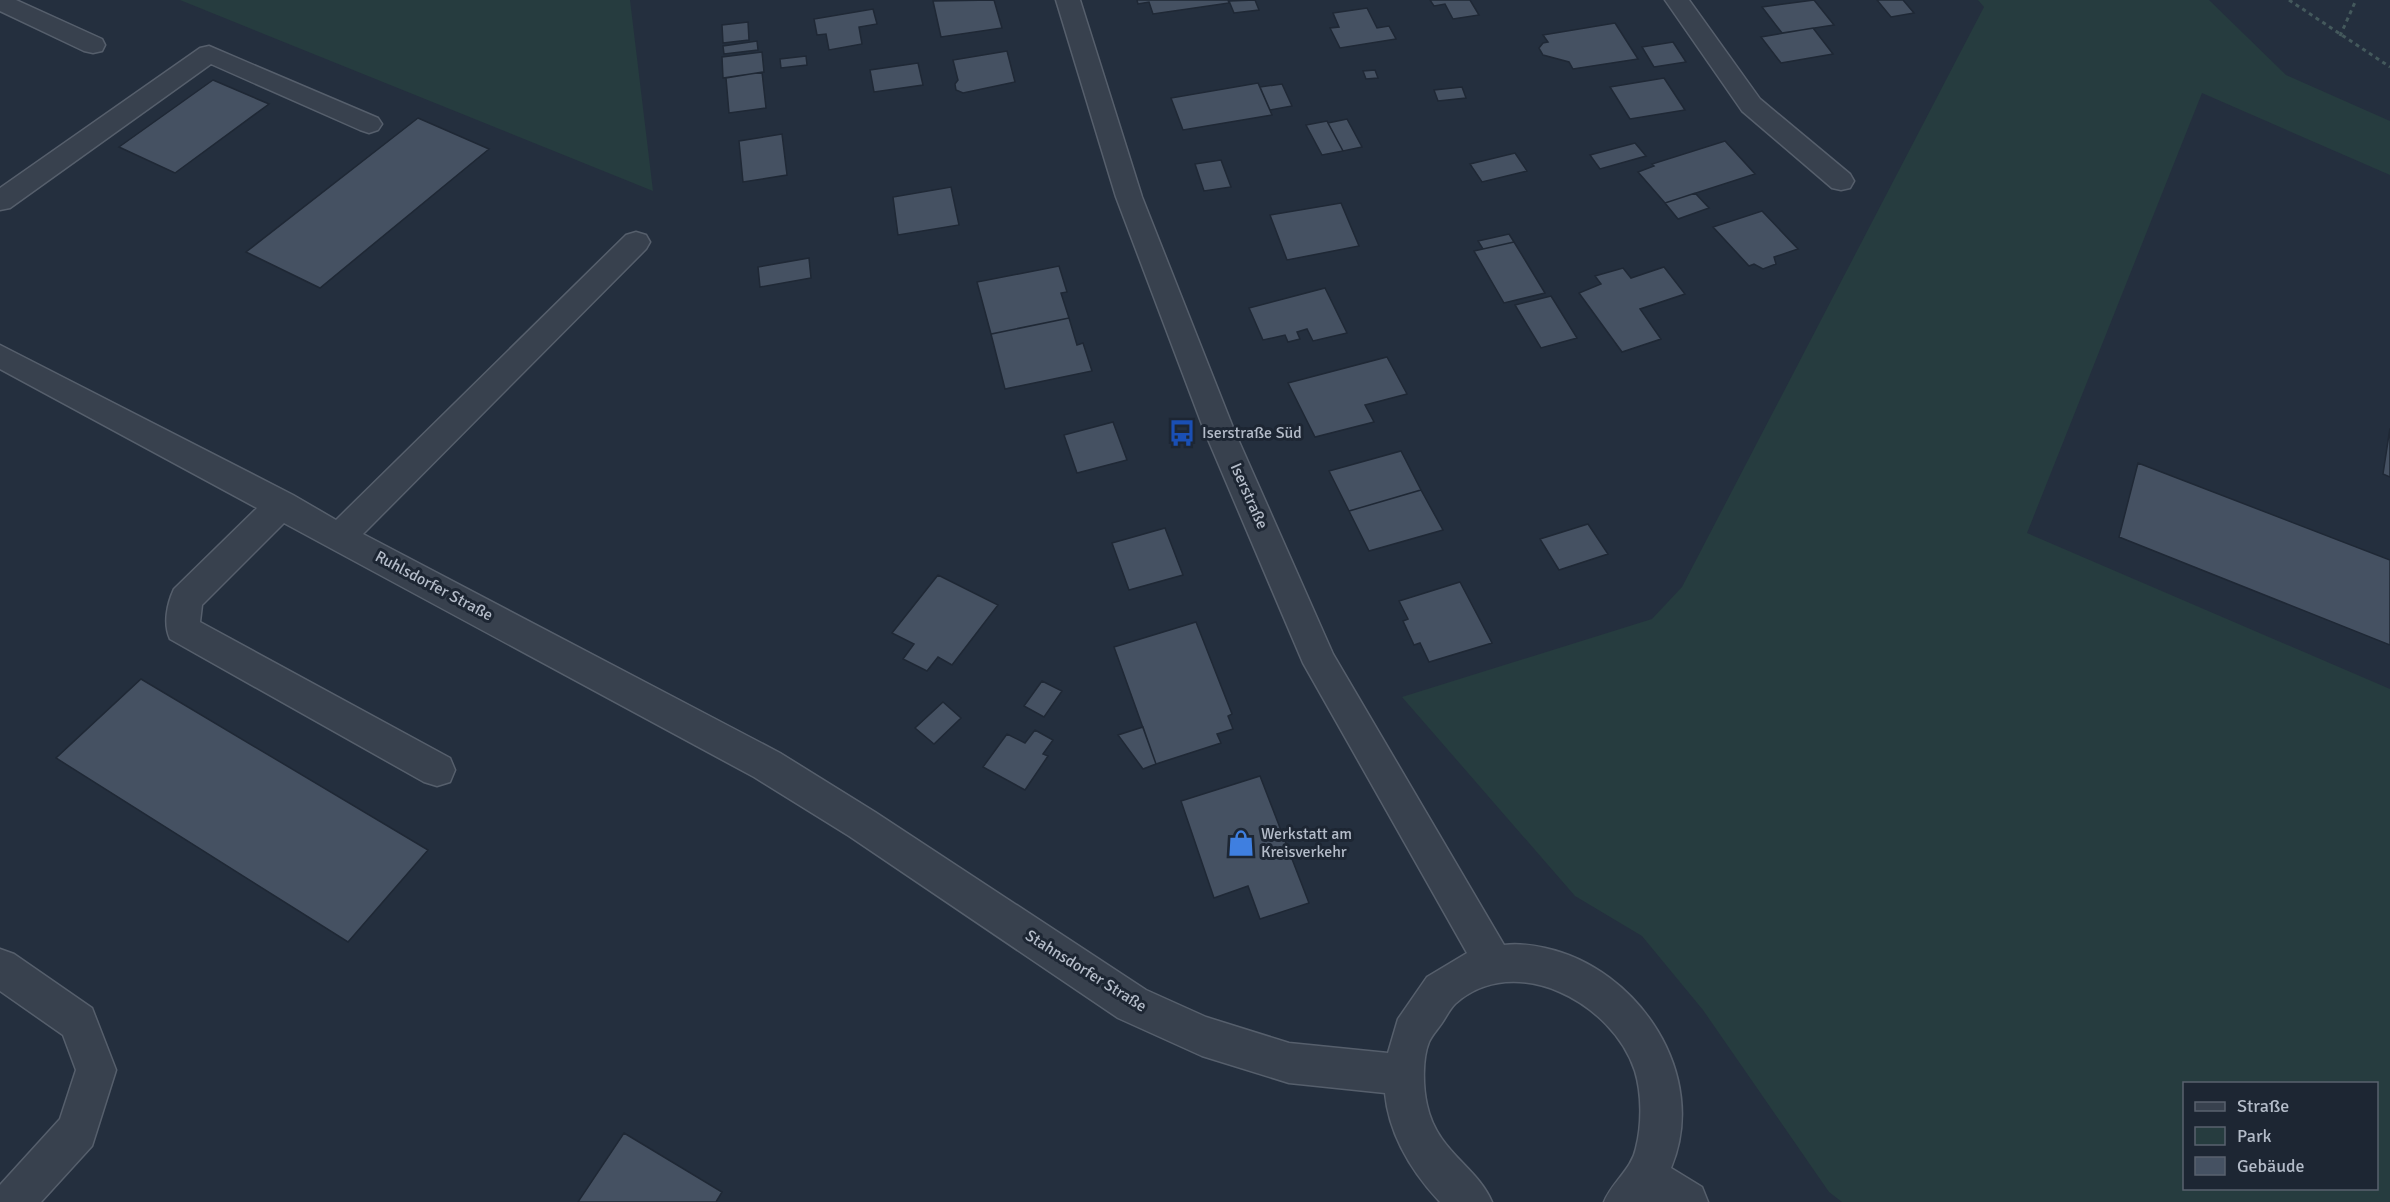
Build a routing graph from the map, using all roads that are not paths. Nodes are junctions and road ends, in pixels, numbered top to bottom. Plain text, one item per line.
1 (1068, 0) edge
2 (1677, 0) edge
3 (0, 2) edge
4 (93, 45) dead end
5 (369, 124) dead end
6 (1841, 181) dead end
7 (0, 201) edge
8 (636, 242) dead end
9 (0, 356) edge
10 (282, 504) junction
11 (341, 536) junction
12 (437, 770) dead end
13 (862, 824) joint
14 (1494, 964) junction
15 (0, 968) edge
16 (1404, 1075) junction
17 (1636, 1189) edge
18 (13, 1202) edge
19 (1471, 1202) edge
20 (1687, 1202) edge

1 - 14 street, Iserstraße
2 - 6 street
3 - 4 street
5 - 7 street
8 - 11 street
9 - 10 street, Ruhlsdorfer Straße
10 - 11 street, Ruhlsdorfer Straße
10 - 12 street
11 - 13 street, Ruhlsdorfer Straße
13 - 16 street, Stahnsdorfer Straße
14 - 16 street
14 - 17 street
15 - 18 street
16 - 19 street
17 - 20 street

